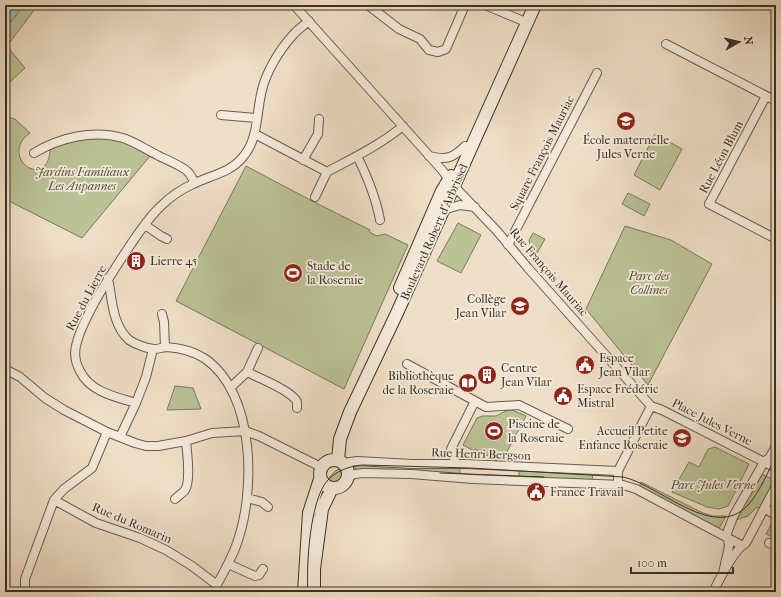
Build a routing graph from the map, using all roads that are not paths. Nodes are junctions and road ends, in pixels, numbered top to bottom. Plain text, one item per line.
1 (368, 5) edge
2 (465, 5) edge
3 (485, 5) edge
4 (528, 5) edge
5 (535, 5) edge
6 (299, 7) edge
7 (521, 20) junction
8 (308, 21) junction
9 (666, 44) dead end
10 (597, 73) dead end
11 (766, 96) junction
12 (776, 101) edge
13 (221, 115) dead end
14 (256, 118) junction
15 (319, 119) dead end
16 (403, 126) junction
17 (255, 134) junction
18 (465, 146) junction
19 (34, 153) dead end
20 (357, 156) junction
21 (429, 156) junction
22 (303, 160) junction
23 (327, 172) junction
24 (452, 182) junction
25 (195, 183) junction
26 (315, 197) dead end
27 (475, 207) junction
28 (443, 210) junction
29 (380, 220) dead end
30 (145, 225) junction
31 (167, 239) dead end
32 (776, 239) edge
33 (508, 244) junction
34 (108, 278) junction
35 (162, 314) dead end
36 (165, 347) junction
37 (258, 348) dead end
38 (153, 349) junction
39 (407, 364) dead end
40 (5, 369) edge
41 (246, 372) junction
42 (231, 387) junction
43 (475, 401) junction
44 (136, 403) junction
45 (651, 406) junction
46 (297, 408) dead end
47 (568, 429) dead end
48 (245, 430) junction
49 (106, 432) junction
50 (120, 436) junction
51 (186, 441) junction
52 (776, 446) edge
53 (337, 461) junction
54 (455, 461) dead end
55 (764, 462) junction
56 (776, 468) edge
57 (618, 471) junction
58 (321, 473) junction
59 (348, 477) junction
60 (618, 484) junction
61 (776, 486) edge
62 (332, 488) junction
63 (247, 498) junction
64 (175, 499) dead end
65 (54, 500) junction
66 (268, 507) dead end
67 (764, 509) junction
68 (776, 515) edge
69 (727, 538) junction
70 (742, 545) junction
71 (228, 564) junction
72 (263, 569) dead end
73 (722, 573) junction
74 (215, 588) edge
75 (23, 591) edge
76 (304, 592) edge
77 (314, 592) edge
78 (713, 592) edge

1 - 2 street
3 - 7 street
4 - 7 street, Boulevard Robert d'Arbrissel
5 - 24 street, Boulevard Robert d'Arbrissel
6 - 8 street, Rue François Mauriac
7 - 18 street, Boulevard Robert d'Arbrissel
8 - 14 street, Rue du Lierre
8 - 16 street, Rue François Mauriac
9 - 11 street
10 - 33 street, Square François Mauriac
11 - 12 street
11 - 32 street, Rue Léon Blum
13 - 14 street
14 - 17 street, Rue du Lierre
15 - 22 street
16 - 20 street
16 - 21 street, Rue François Mauriac
17 - 22 street
17 - 25 street, Rue du Lierre
18 - 21 street
18 - 24 street, Boulevard Robert d'Arbrissel
19 - 25 street
20 - 23 street
20 - 29 street
21 - 24 street, Rue François Mauriac
22 - 23 street
23 - 26 street
24 - 27 street, Rue François Mauriac
24 - 28 street, Boulevard Robert d'Arbrissel
24 - 53 street, Boulevard Robert d'Arbrissel
25 - 30 street, Rue du Lierre
27 - 28 street
27 - 33 street, Rue François Mauriac
28 - 53 street, Boulevard Robert d'Arbrissel
30 - 31 street
30 - 34 street, Rue du Lierre
33 - 45 street, Rue François Mauriac
34 - 38 street
34 - 44 street, Rue du Lierre
35 - 36 street
36 - 38 street
36 - 42 street
37 - 41 street
38 - 44 street
39 - 43 street
40 - 49 street
41 - 42 street
41 - 46 street
42 - 48 street
43 - 47 street
43 - 54 street
44 - 50 street
45 - 55 street, Place Jules Verne
45 - 57 street
48 - 51 street
48 - 58 street
48 - 63 street
49 - 50 street
49 - 65 street
50 - 51 street
51 - 64 street
52 - 55 street
53 - 57 street, Rue Henri Bergson
53 - 58 street
53 - 59 street
55 - 56 street, Place Jules Verne
55 - 69 street
57 - 60 street
58 - 62 street
58 - 76 street
59 - 60 street, Rue Henri Bergson
59 - 62 street
60 - 69 street
61 - 67 street
62 - 77 street
63 - 66 street
63 - 71 street
65 - 74 street, Rue du Romarin
65 - 75 street
67 - 68 street
67 - 70 street
69 - 70 street
69 - 73 street
70 - 73 street
71 - 72 street
71 - 74 street
73 - 78 street

